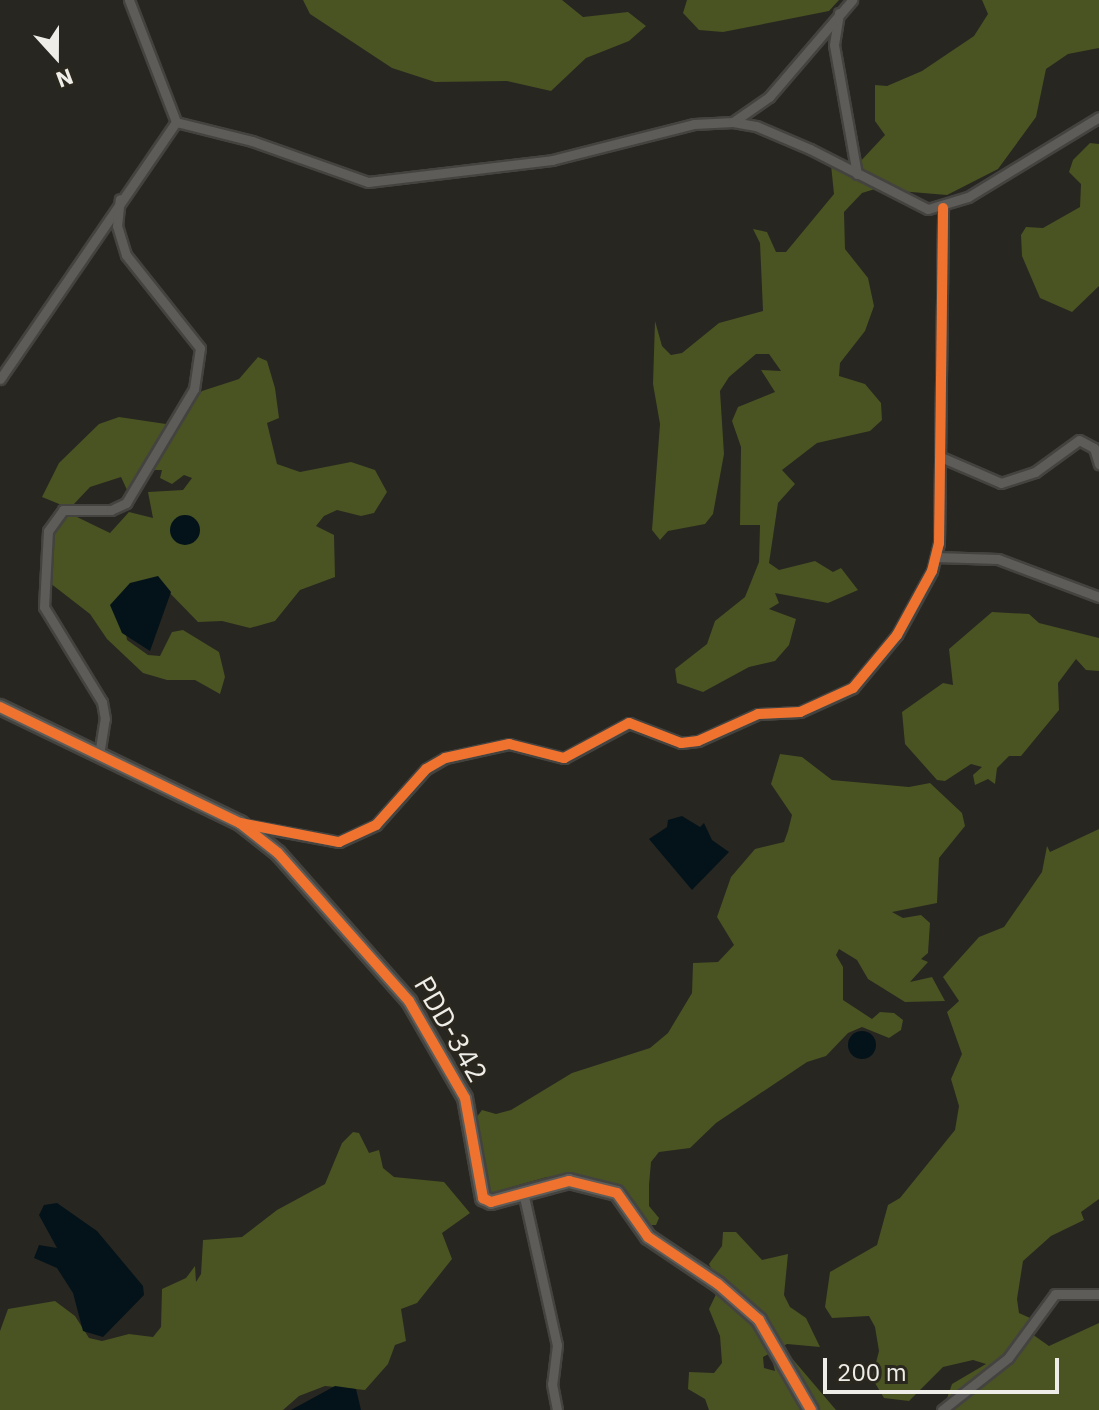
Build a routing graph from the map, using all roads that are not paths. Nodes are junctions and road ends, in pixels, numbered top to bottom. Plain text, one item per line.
1 (129, 0) edge
2 (852, 0) edge
3 (839, 13) junction
4 (1099, 117) edge
5 (176, 122) junction
6 (733, 122) junction
7 (857, 174) junction
8 (120, 199) junction
9 (943, 208) junction
10 (0, 379) edge
11 (943, 458) junction
12 (1099, 464) edge
13 (936, 557) junction
14 (1099, 597) edge
15 (0, 707) edge
16 (99, 755) junction
17 (240, 823) junction
18 (523, 1192) junction
19 (1099, 1294) edge
20 (557, 1410) edge
21 (811, 1410) edge
22 (942, 1410) edge

1 - 5 street
2 - 3 street
3 - 6 street
3 - 7 street
4 - 9 street
5 - 6 street
5 - 8 street
6 - 7 street
7 - 9 street
8 - 10 street
8 - 16 street
9 - 11 street
11 - 12 street
11 - 13 street
13 - 14 street
13 - 17 street
15 - 16 street, PDD-342 / PDD-342
16 - 17 street, PDD-342 / PDD-342
17 - 18 street, PDD-342 / PDD-342
18 - 20 street
18 - 21 street, PDD-342 / PDD-342
19 - 22 street

